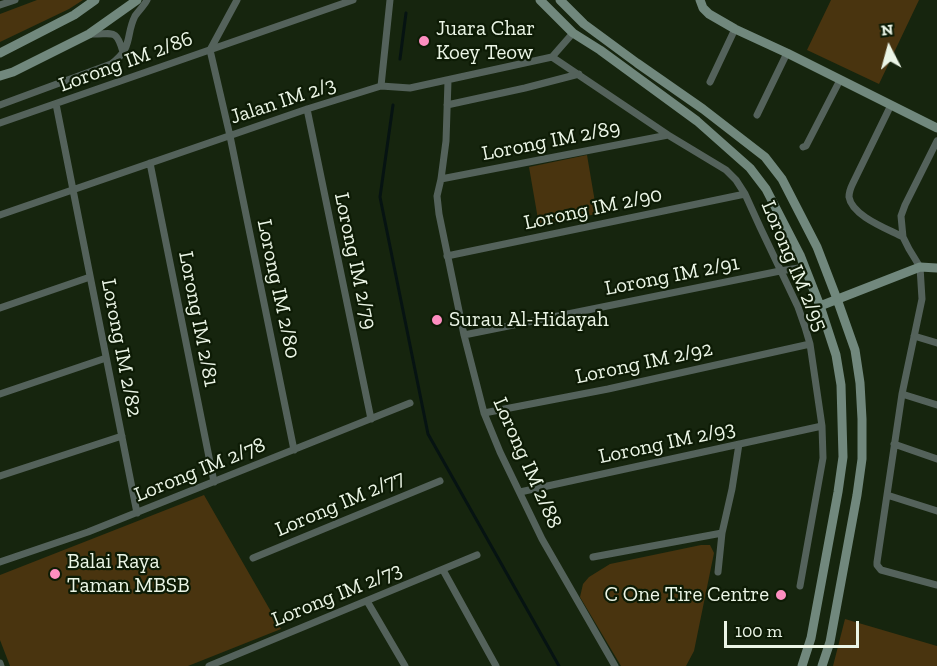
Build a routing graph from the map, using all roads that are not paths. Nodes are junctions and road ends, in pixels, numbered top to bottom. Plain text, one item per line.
1 (15, 0) edge
2 (95, 0) edge
3 (137, 0) edge
4 (147, 0) edge
5 (237, 0) edge
6 (352, 0) edge
7 (390, 0) edge
8 (540, 0) edge
9 (560, 0) edge
10 (700, 0) edge
11 (0, 5) edge
12 (735, 29) junction
13 (573, 33) junction
14 (89, 34) junction
15 (210, 50) junction
16 (123, 52) junction
17 (787, 53) junction
18 (0, 54) edge
19 (552, 57) junction
20 (579, 74) junction
21 (0, 76) edge
22 (840, 80) junction
23 (448, 81) junction
24 (710, 82) dead end
25 (381, 86) junction
26 (56, 104) junction
27 (0, 105) edge
28 (447, 105) junction
29 (891, 105) junction
30 (307, 109) junction
31 (756, 115) dead end
32 (0, 123) edge
33 (937, 128) edge
34 (668, 135) junction
35 (230, 136) junction
36 (937, 141) edge
37 (803, 147) dead end
38 (150, 164) junction
39 (441, 179) junction
40 (73, 190) junction
41 (745, 194) junction
42 (0, 215) edge
43 (903, 237) junction
44 (447, 256) junction
45 (805, 267) junction
46 (920, 267) junction
47 (937, 268) edge
48 (780, 271) junction
49 (90, 277) junction
50 (837, 299) junction
51 (820, 306) junction
52 (0, 308) edge
53 (464, 335) junction
54 (914, 336) junction
55 (937, 343) edge
56 (810, 344) junction
57 (106, 358) junction
58 (0, 394) edge
59 (902, 394) junction
60 (410, 403) dead end
61 (937, 405) edge
62 (484, 413) junction
63 (371, 419) junction
64 (822, 426) junction
65 (122, 436) junction
66 (739, 444) junction
67 (894, 444) junction
68 (294, 450) junction
69 (937, 459) edge
70 (0, 476) edge
71 (440, 481) dead end
72 (214, 482) junction
73 (520, 492) junction
74 (886, 495) junction
75 (937, 511) edge
76 (137, 513) junction
77 (723, 533) junction
78 (477, 555) dead end
79 (593, 557) dead end
80 (253, 558) dead end
81 (0, 562) edge
82 (443, 570) junction
83 (718, 572) dead end
84 (937, 585) edge
85 (800, 586) dead end
86 (367, 601) junction
87 (209, 666) edge
88 (405, 666) edge
89 (496, 666) edge
90 (615, 666) edge
91 (802, 666) edge
92 (822, 666) edge

1 - 11 street
2 - 18 street
3 - 14 street
4 - 16 street
5 - 15 street, Lorong IM 2/86
6 - 15 street
7 - 25 street
8 - 13 street
9 - 50 street
10 - 12 street
12 - 17 street
12 - 24 street
13 - 19 street
13 - 45 street
14 - 16 street
14 - 21 street
15 - 26 street, Lorong IM 2/86
15 - 35 street, Lorong IM 2/80
16 - 27 street
17 - 22 street
17 - 31 street
19 - 20 street, Lorong IM 2/95
19 - 23 street, Jalan IM 2/3
20 - 28 street
20 - 34 street, Lorong IM 2/95
22 - 29 street
22 - 37 street
23 - 25 street, Jalan IM 2/3
23 - 28 street, Lorong IM 2/88
25 - 30 street, Jalan IM 2/3
26 - 32 street, Lorong IM 2/86
26 - 40 street, Lorong IM 2/82
28 - 39 street, Lorong IM 2/88
29 - 33 street
29 - 43 street
30 - 35 street, Jalan IM 2/3
30 - 63 street, Lorong IM 2/79
34 - 39 street, Lorong IM 2/89
34 - 41 street, Lorong IM 2/95
35 - 38 street, Jalan IM 2/3
35 - 68 street, Lorong IM 2/80
36 - 43 street
38 - 40 street, Jalan IM 2/3
38 - 72 street, Lorong IM 2/81
39 - 44 street, Lorong IM 2/88
40 - 42 street, Jalan IM 2/3
40 - 49 street, Lorong IM 2/82
41 - 44 street, Lorong IM 2/90
41 - 48 street, Lorong IM 2/95
43 - 46 street
44 - 53 street, Lorong IM 2/88
45 - 48 street, Lorong IM 2/91
45 - 51 street
46 - 47 street
46 - 50 street
46 - 54 street
48 - 53 street, Lorong IM 2/91
48 - 56 street, Lorong IM 2/95
49 - 52 street
49 - 57 street, Lorong IM 2/82
50 - 51 street
50 - 92 street
51 - 91 street
53 - 62 street, Lorong IM 2/88
54 - 55 street
54 - 59 street
56 - 62 street, Lorong IM 2/92
56 - 64 street, Lorong IM 2/95
57 - 58 street
57 - 65 street, Lorong IM 2/82
59 - 61 street
59 - 67 street
60 - 63 street, Lorong IM 2/78
62 - 73 street, Lorong IM 2/88
63 - 68 street, Lorong IM 2/78
64 - 66 street, Lorong IM 2/93
64 - 85 street, Lorong IM 2/95
65 - 70 street
65 - 76 street, Lorong IM 2/82
66 - 73 street, Lorong IM 2/93
66 - 77 street
67 - 69 street
67 - 74 street
68 - 72 street, Lorong IM 2/78
71 - 80 street, Lorong IM 2/77
72 - 76 street, Lorong IM 2/78
73 - 90 street, Lorong IM 2/88
74 - 75 street
74 - 84 street
76 - 81 street, Lorong IM 2/78
77 - 79 street
77 - 83 street
78 - 82 street, Lorong IM 2/73
82 - 86 street, Lorong IM 2/73
82 - 89 street
86 - 87 street, Lorong IM 2/73
86 - 88 street

